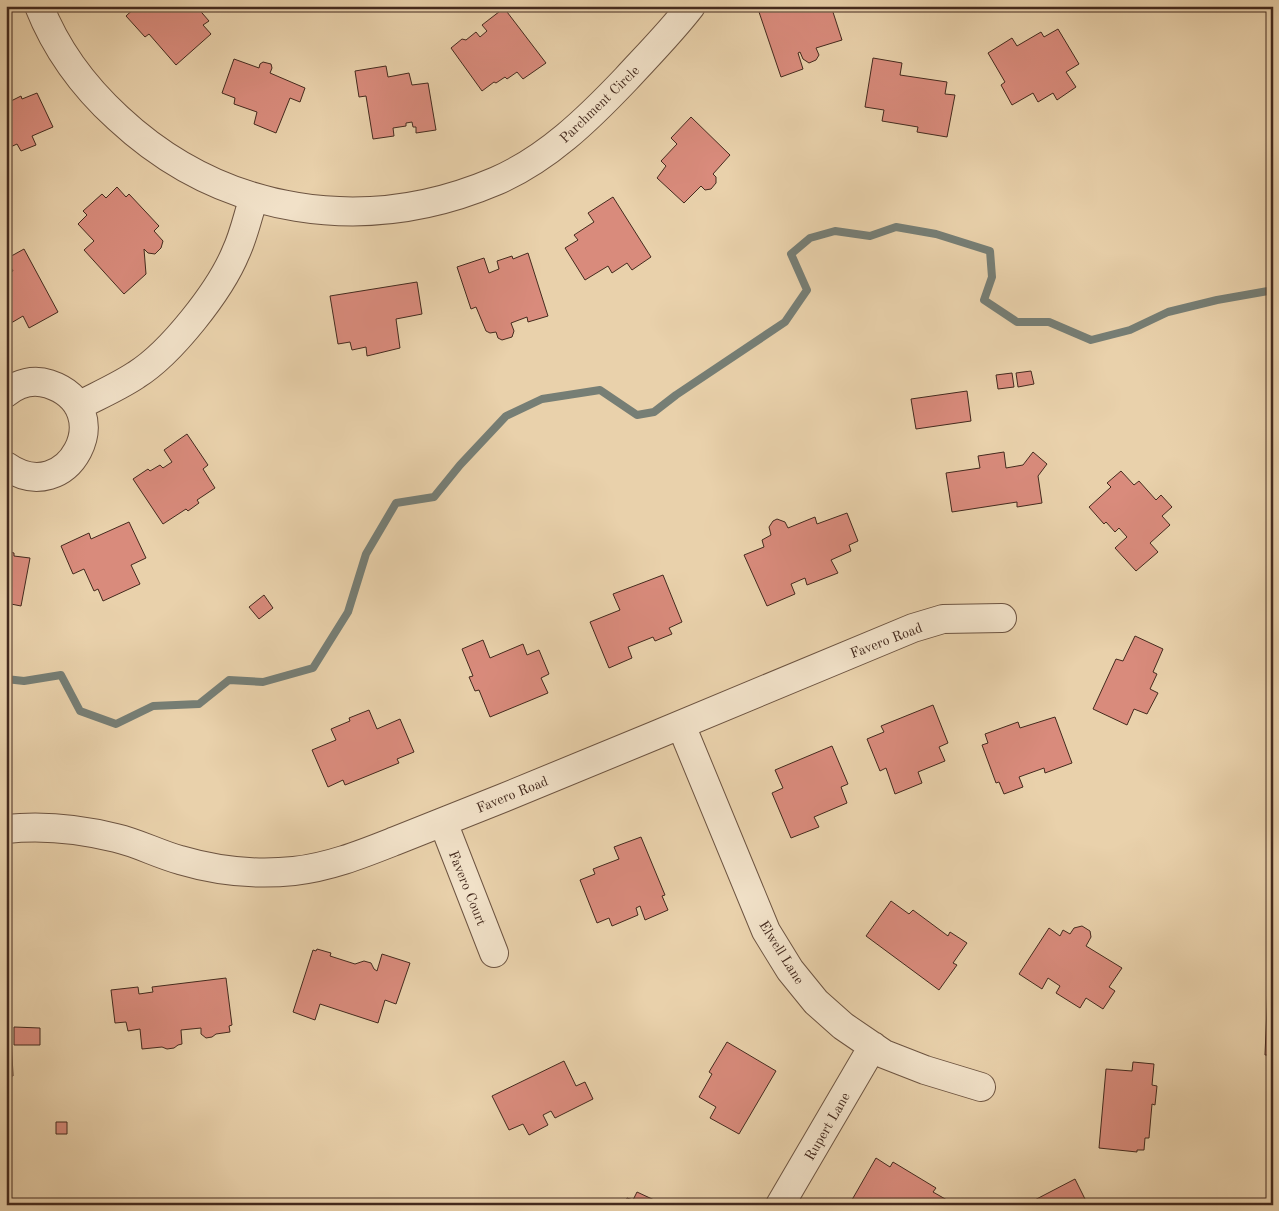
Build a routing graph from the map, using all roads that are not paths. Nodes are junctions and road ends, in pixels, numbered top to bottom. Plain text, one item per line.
1 (39, 6) edge
2 (691, 6) edge
3 (254, 197) junction
4 (6, 393) edge
5 (78, 406) junction
6 (6, 466) edge
7 (1002, 618) dead end
8 (681, 725) junction
9 (442, 822) junction
10 (6, 829) edge
11 (494, 954) dead end
12 (873, 1046) junction
13 (980, 1087) dead end
14 (780, 1205) edge

1 - 3 street, Parchment Circle
2 - 3 street, Parchment Circle
3 - 5 street
4 - 5 street
5 - 6 street
7 - 8 street, Favero Road
8 - 9 street, Favero Road
8 - 12 street, Elwell Lane
9 - 10 street, Favero Road
9 - 11 street, Favero Court
12 - 13 street, Elwell Lane
12 - 14 street, Rupert Lane

